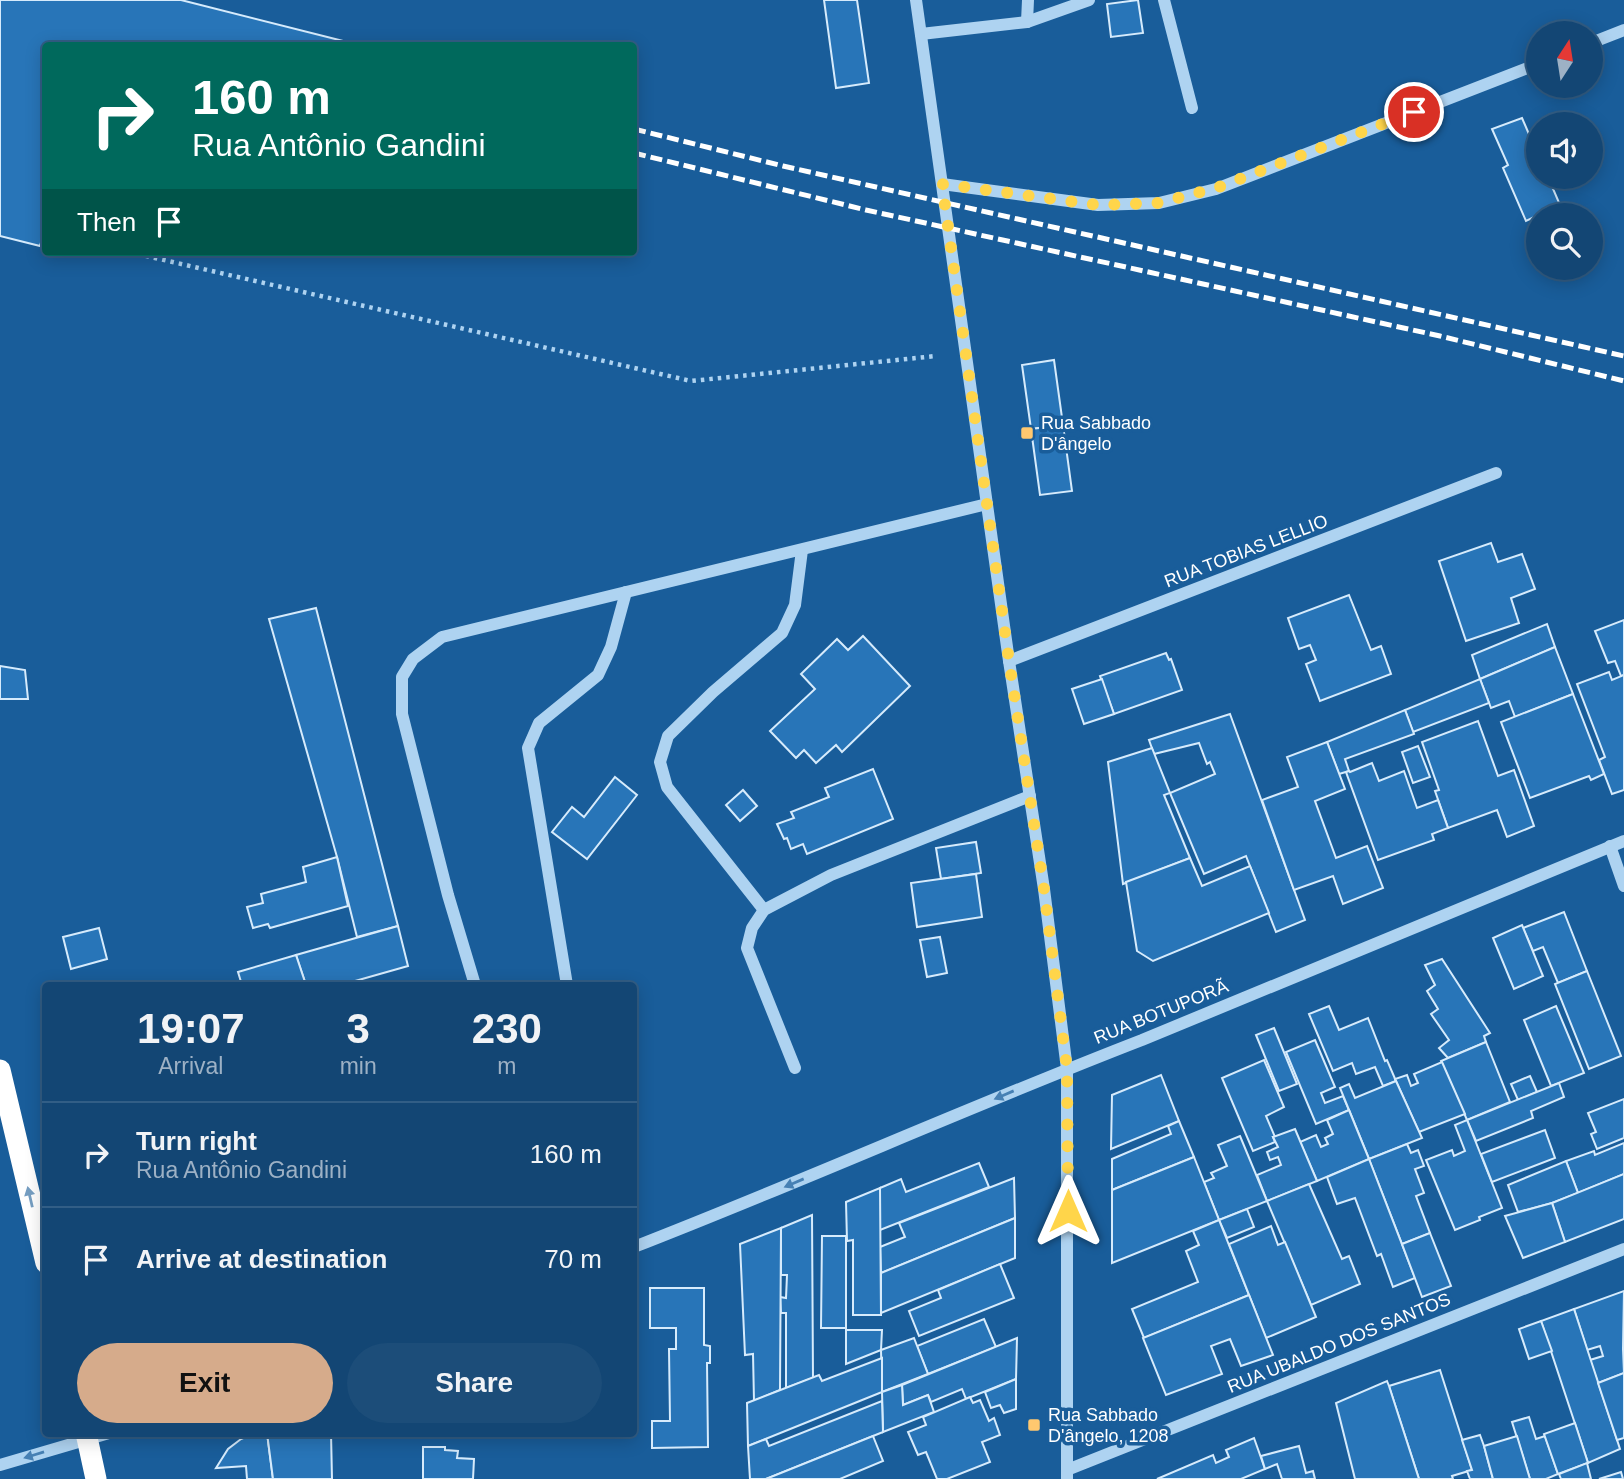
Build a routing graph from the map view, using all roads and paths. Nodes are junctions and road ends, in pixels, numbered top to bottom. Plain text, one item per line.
1 (916, 0) edge
2 (1028, 0) edge
3 (1089, 0) edge
4 (1164, 0) edge
5 (1027, 22) junction
6 (1624, 30) edge
7 (921, 34) junction
8 (1603, 38) edge
9 (1526, 69) edge
10 (1192, 108) dead end
11 (942, 184) junction
12 (147, 256) edge
13 (965, 353) junction
14 (1496, 473) dead end
15 (987, 504) junction
16 (802, 550) junction
17 (626, 592) junction
18 (1009, 661) junction
19 (1030, 796) junction
20 (1624, 841) edge
21 (1610, 846) junction
22 (1624, 886) edge
23 (764, 910) junction
24 (473, 982) edge
25 (567, 982) edge
26 (795, 1068) dead end
27 (1067, 1069) junction
28 (0, 1070) edge
29 (42, 1246) edge
30 (637, 1246) edge
31 (1624, 1250) edge
32 (83, 1437) edge
33 (86, 1437) edge
34 (3, 1464) edge
35 (1067, 1474) edge
36 (96, 1479) edge

1 - 7 street
2 - 5 street
3 - 5 street
4 - 10 street
5 - 7 street
6 - 8 street
7 - 11 street
9 - 11 street
11 - 13 street
12 - 13 path
13 - 15 street
14 - 18 street, RUA TOBIAS LELLIO
15 - 16 street
15 - 18 street
16 - 17 street
16 - 23 street
17 - 24 street
17 - 25 street
18 - 19 street
19 - 23 street
19 - 27 street
20 - 21 street, RUA BOTUPORÃ
21 - 22 street
21 - 27 street, RUA BOTUPORÃ
23 - 26 street
27 -> 30 street, RUA BOTUPORÃ
27 - 35 street
29 -> 28 highway
31 - 35 street, RUA UBALDO DOS SANTOS
32 -> 34 street
33 - 36 highway

